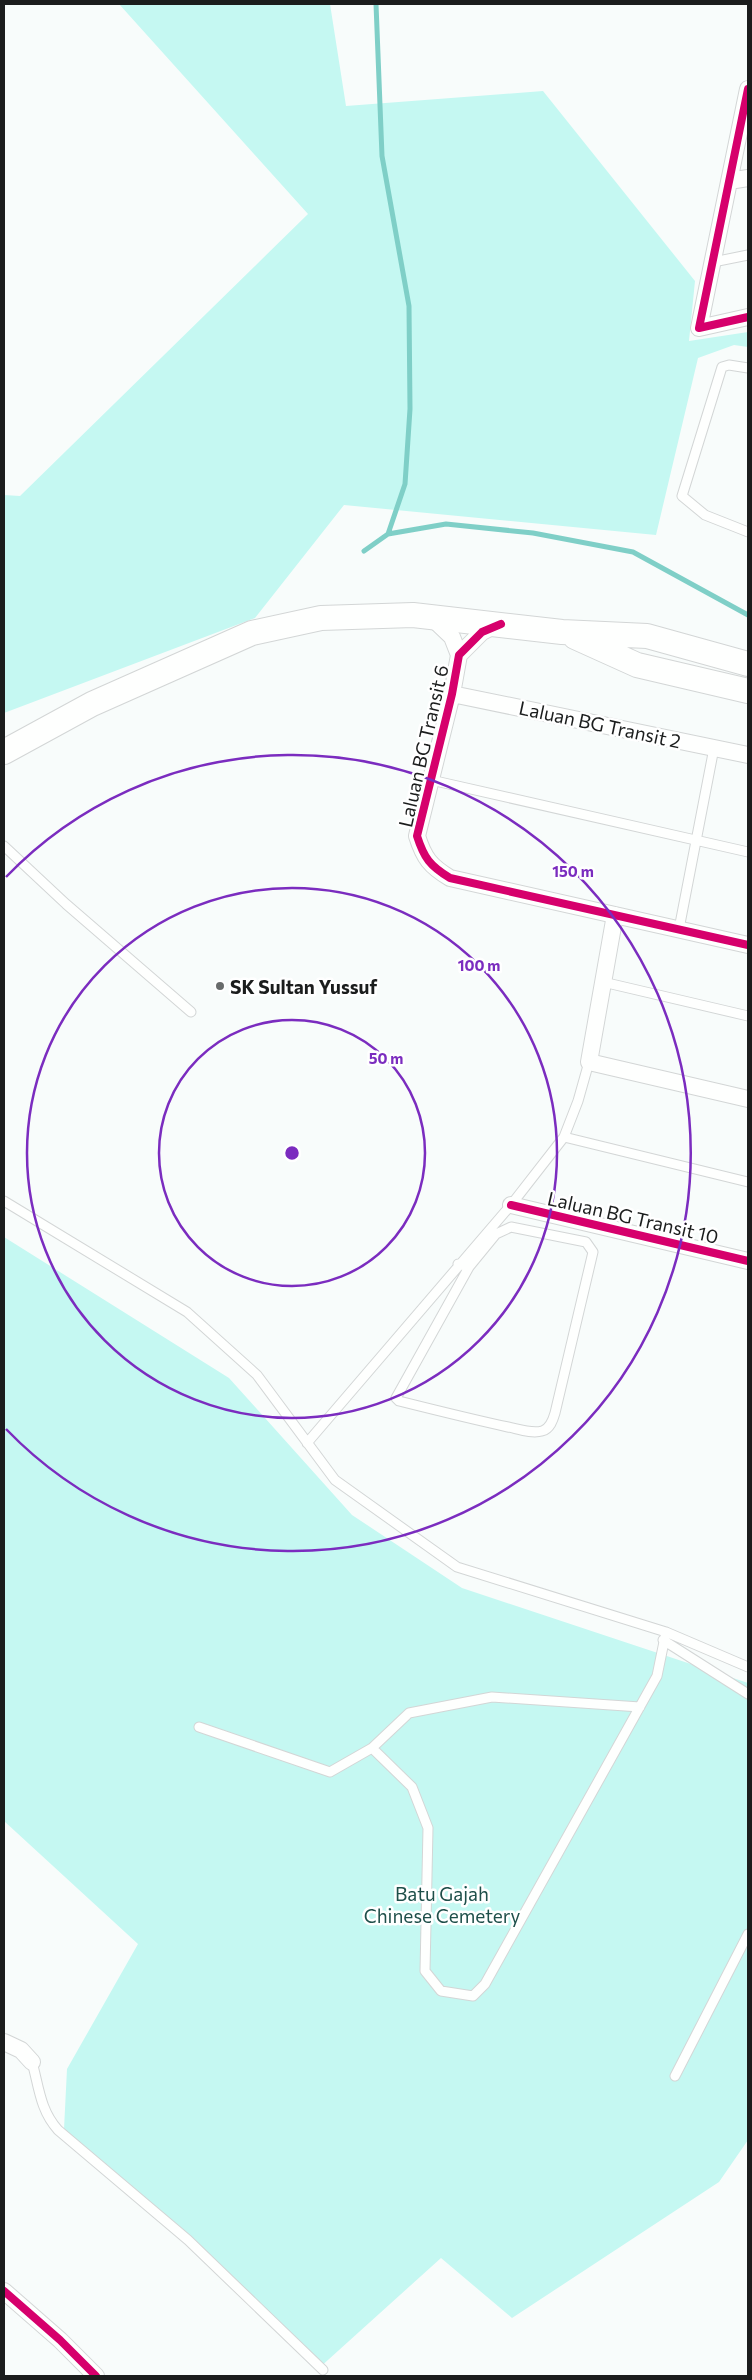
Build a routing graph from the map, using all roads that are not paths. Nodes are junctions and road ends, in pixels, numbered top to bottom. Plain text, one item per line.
1 (748, 89) edge
2 (745, 119) edge
3 (748, 178) edge
4 (729, 181) junction
5 (748, 255) edge
6 (713, 262) junction
7 (748, 317) edge
8 (748, 368) edge
9 (748, 532) edge
10 (429, 616) junction
11 (501, 624) junction
12 (562, 632) junction
13 (459, 655) junction
14 (748, 664) edge
15 (748, 691) edge
16 (452, 694) junction
17 (714, 748) junction
18 (4, 752) edge
19 (748, 755) edge
20 (431, 780) junction
21 (696, 841) junction
22 (4, 846) edge
23 (748, 852) edge
24 (615, 915) junction
25 (679, 929) junction
26 (748, 944) edge
27 (603, 982) junction
28 (191, 1012) dead end
29 (748, 1016) edge
30 (589, 1062) junction
31 (748, 1099) edge
32 (564, 1138) junction
33 (748, 1182) edge
34 (4, 1201) edge
35 (511, 1205) junction
36 (748, 1261) edge
37 (458, 1264) junction
38 (469, 1267) junction
39 (307, 1443) junction
40 (664, 1636) junction
41 (748, 1668) edge
42 (748, 1694) edge
43 (640, 1707) junction
44 (199, 1727) dead end
45 (372, 1748) junction
46 (748, 1934) edge
47 (4, 2042) edge
48 (32, 2062) joint
49 (675, 2076) dead end
50 (4, 2291) edge
51 (323, 2370) dead end
52 (96, 2376) edge

1 - 2 street
2 - 4 street
3 - 4 street
4 - 6 street
5 - 6 lane
6 - 7 street
8 - 9 lane
10 - 11 main road
10 - 13 street, Laluan BG Transit 6
10 - 18 main road
11 - 12 main road
11 - 13 street, Laluan BG Transit 6
12 - 14 main road
12 - 15 main road
13 - 16 street, Laluan BG Transit 6
16 - 17 street, Laluan BG Transit 2
16 - 20 street, Laluan BG Transit 6
17 - 19 street, Laluan BG Transit 2
17 - 21 lane
20 - 21 lane
20 - 24 street, Laluan BG Transit 6
21 - 23 lane
21 - 25 lane
22 - 28 lane
24 - 25 street, Laluan BG Transit 6
24 - 27 street
25 - 26 street, Laluan BG Transit 6
27 - 29 lane
27 - 30 street
30 - 31 street
30 - 32 lane
32 - 33 lane
32 - 35 lane
34 - 39 lane
35 - 36 street, Laluan BG Transit 10
35 - 37 lane
37 - 38 lane
37 - 39 lane
38 - 38 lane
39 - 40 lane
40 - 41 lane
40 - 42 lane
40 - 43 lane
43 - 45 lane
43 - 45 lane
44 - 45 lane
46 - 49 lane
47 - 48 street
48 - 51 lane
50 - 52 street

